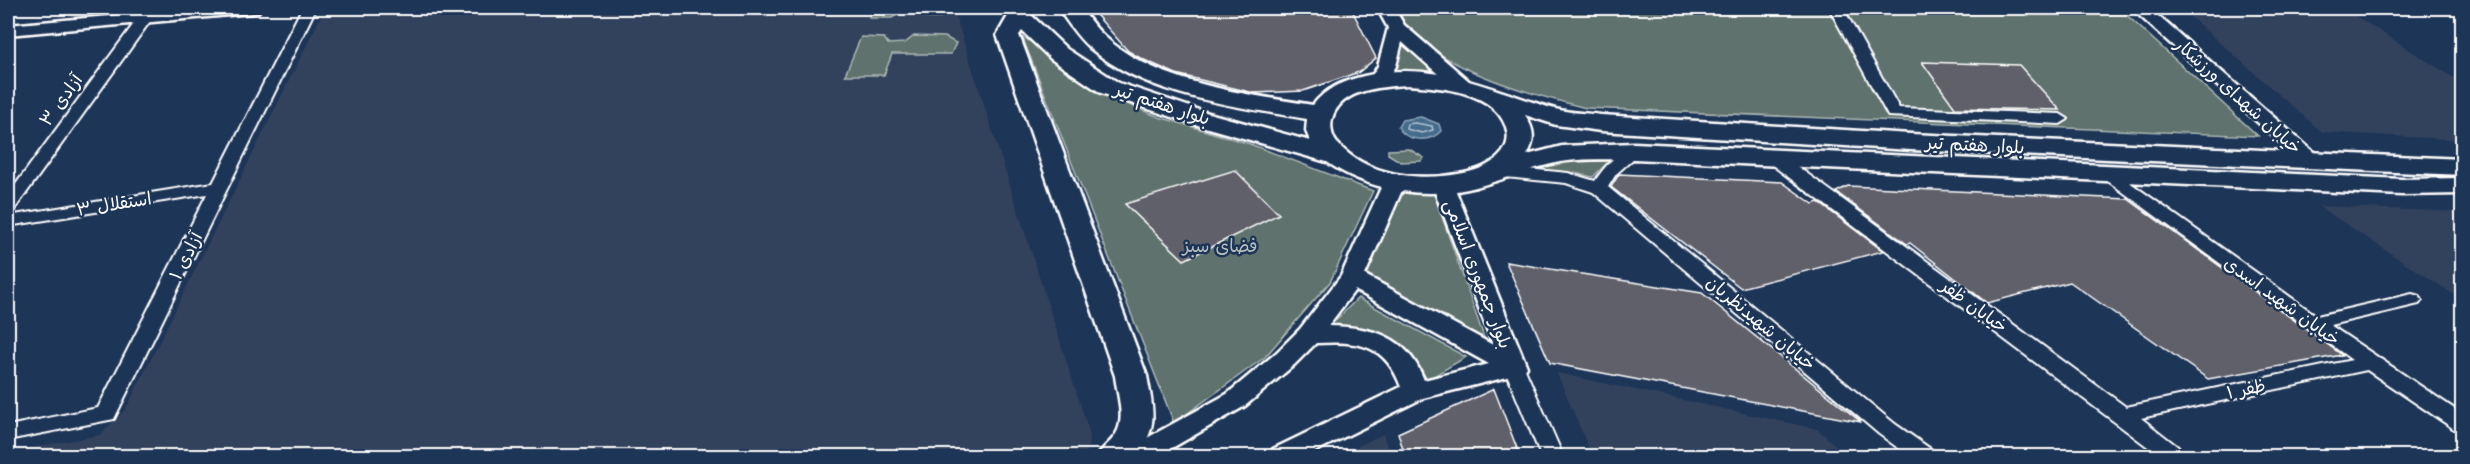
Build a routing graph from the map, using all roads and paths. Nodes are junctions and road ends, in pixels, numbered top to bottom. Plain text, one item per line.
1 (252, 8) edge
2 (309, 8) edge
3 (1069, 8) edge
4 (1386, 8) edge
5 (1836, 8) edge
6 (2139, 8) edge
7 (139, 12) edge
8 (1018, 12) edge
9 (8, 18) edge
10 (1397, 28) junction
11 (8, 30) edge
12 (1379, 80) junction
13 (1463, 86) junction
14 (1491, 97) junction
15 (1320, 114) junction
16 (2060, 118) dead end
17 (1601, 123) junction
18 (1626, 151) junction
19 (1335, 156) junction
20 (1773, 157) junction
21 (2311, 160) junction
22 (2463, 167) edge
23 (1495, 171) junction
24 (2105, 173) junction
25 (1395, 181) junction
26 (1443, 184) junction
27 (2463, 186) edge
28 (221, 187) junction
29 (1599, 188) junction
30 (8, 206) edge
31 (8, 221) edge
32 (1352, 278) junction
33 (2412, 300) dead end
34 (2312, 322) junction
35 (1309, 335) junction
36 (2370, 363) junction
37 (1514, 367) junction
38 (1415, 391) junction
39 (2122, 415) junction
40 (2463, 424) edge
41 (8, 433) edge
42 (1116, 456) edge
43 (1137, 456) edge
44 (1283, 456) edge
45 (1552, 456) edge
46 (1924, 456) edge
47 (2174, 456) edge

1 - 7 street
2 - 28 street, آزادی ۱
3 - 15 main road, بلوار هفتم تیر
4 - 10 street
5 - 16 street
6 - 21 street, خیابان شهدای ورزشکار
7 - 9 street
7 - 11 street
7 - 30 street, آزادی ۳
8 - 19 main road, بلوار هفتم تیر
8 - 42 main road
10 - 12 street
10 - 13 street
12 - 13 main road, بلوار هفتم تیر
12 - 15 main road, بلوار هفتم تیر
13 - 14 main road, بلوار هفتم تیر
14 - 17 main road, بلوار هفتم تیر
14 - 23 main road
15 - 19 main road
17 - 18 main road
17 - 21 main road, بلوار هفتم تیر
18 - 20 main road, بلوار هفتم تیر
18 - 23 main road, بلوار هفتم تیر
18 - 29 street
19 - 25 main road, بلوار هفتم تیر
20 - 24 main road, بلوار هفتم تیر
20 - 39 street, خیابان ظفر
21 - 22 main road, بلوار هفتم تیر
23 - 26 main road, بلوار هفتم تیر
23 - 29 street
24 - 27 main road, بلوار هفتم تیر
24 - 34 street, خیابان شهید اسدی
25 - 26 main road, بلوار هفتم تیر
25 - 32 street
26 - 37 street, بلوار جمهوری اسلامی
28 - 31 street, استقلال ۳
28 - 41 street, آزادی ۱
29 - 46 street, خیابان شهیدنظریان
32 - 35 street
32 - 37 street
33 - 34 street
34 - 36 street, خیابان شهید اسدی
35 - 38 street
35 - 43 street
36 - 39 street, ظفر ۱
36 - 40 street, خیابان شهید اسدی
37 - 38 street, بلوار جمهوری اسلامی
37 - 45 street
38 - 44 street, بلوار جمهوری اسلامی
39 - 47 street, خیابان ظفر

